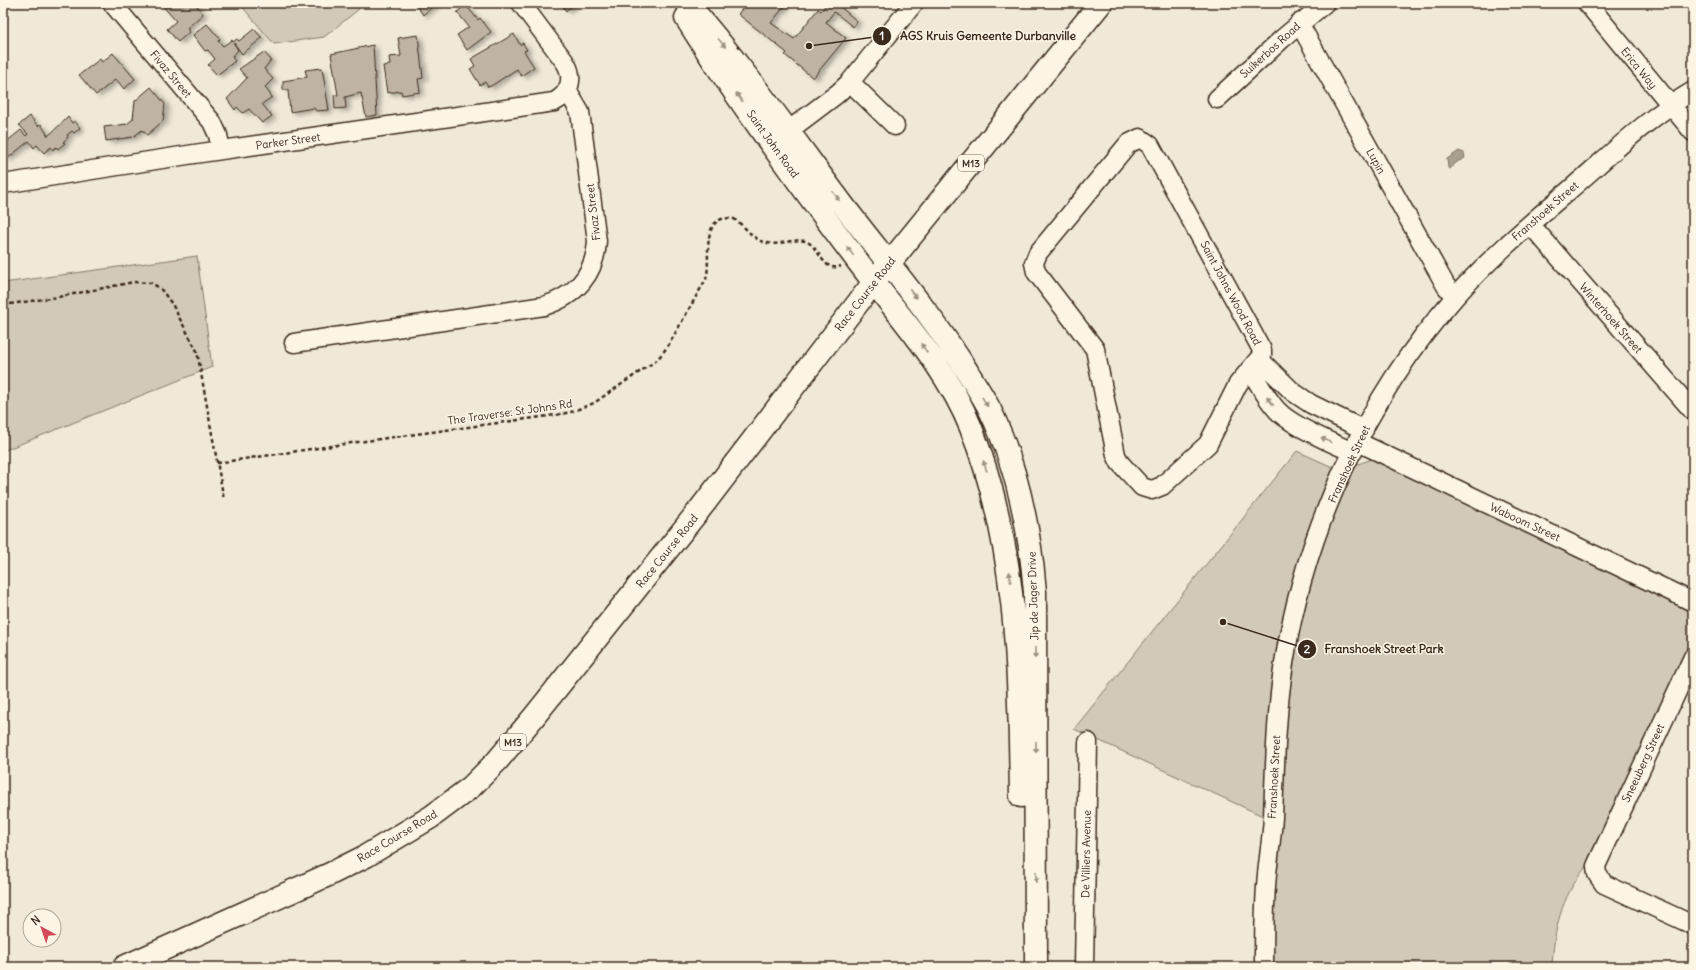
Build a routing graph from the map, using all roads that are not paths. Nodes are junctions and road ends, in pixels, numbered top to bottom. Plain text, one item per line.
1 (112, 3) edge
2 (521, 3) edge
3 (676, 3) edge
4 (687, 3) edge
5 (914, 3) edge
6 (1101, 3) edge
7 (1325, 3) edge
8 (1587, 3) edge
9 (1299, 23) junction
10 (850, 82) junction
11 (567, 90) junction
12 (1693, 91) edge
13 (1217, 99) dead end
14 (1670, 106) junction
15 (895, 126) dead end
16 (788, 131) junction
17 (1693, 132) edge
18 (221, 150) junction
19 (3, 184) edge
20 (1530, 224) junction
21 (888, 264) junction
22 (874, 282) junction
23 (1455, 297) junction
24 (294, 343) dead end
25 (1254, 364) junction
26 (1693, 411) edge
27 (1359, 441) junction
28 (1693, 602) edge
29 (1693, 657) edge
30 (1088, 742) dead end
31 (1693, 925) edge
32 (124, 967) edge
33 (1022, 967) edge
34 (1036, 967) edge
35 (1084, 967) edge
36 (1264, 967) edge

1 - 18 street, Fivaz Street
2 - 11 street
22 -> 3 main road, Saint John Road
4 -> 16 main road, Saint John Road
5 - 10 street
6 - 21 main road, Race Course Road / M13
7 - 9 street, Suikerbos Road
8 - 14 street, Erica Way
9 - 13 street, Suikerbos Road
9 - 23 street, Lupin
10 - 15 street
10 - 16 street
11 - 18 street, Parker Street
11 - 24 street, Fivaz Street
12 - 14 street, Franshoek Street
14 - 17 street, Erica Way
14 - 20 street, Franshoek Street
16 -> 21 main road, Saint John Road
18 - 19 street, Parker Street
20 - 23 street, Franshoek Street
20 - 26 street, Winterhoek Street
21 - 22 main road, Race Course Road / M13
21 -> 34 main road, Jip de Jager Drive
22 - 32 main road, Race Course Road / M13
33 -> 22 main road, Jip de Jager Drive
23 - 27 street, Franshoek Street
25 - 25 street, Saint Johns Wood Road
25 - 27 street
27 -> 25 street
27 - 28 street, Waboom Street
27 - 36 street, Franshoek Street
29 - 31 street, Sneeuberg Street
30 - 35 street, De Villiers Avenue

